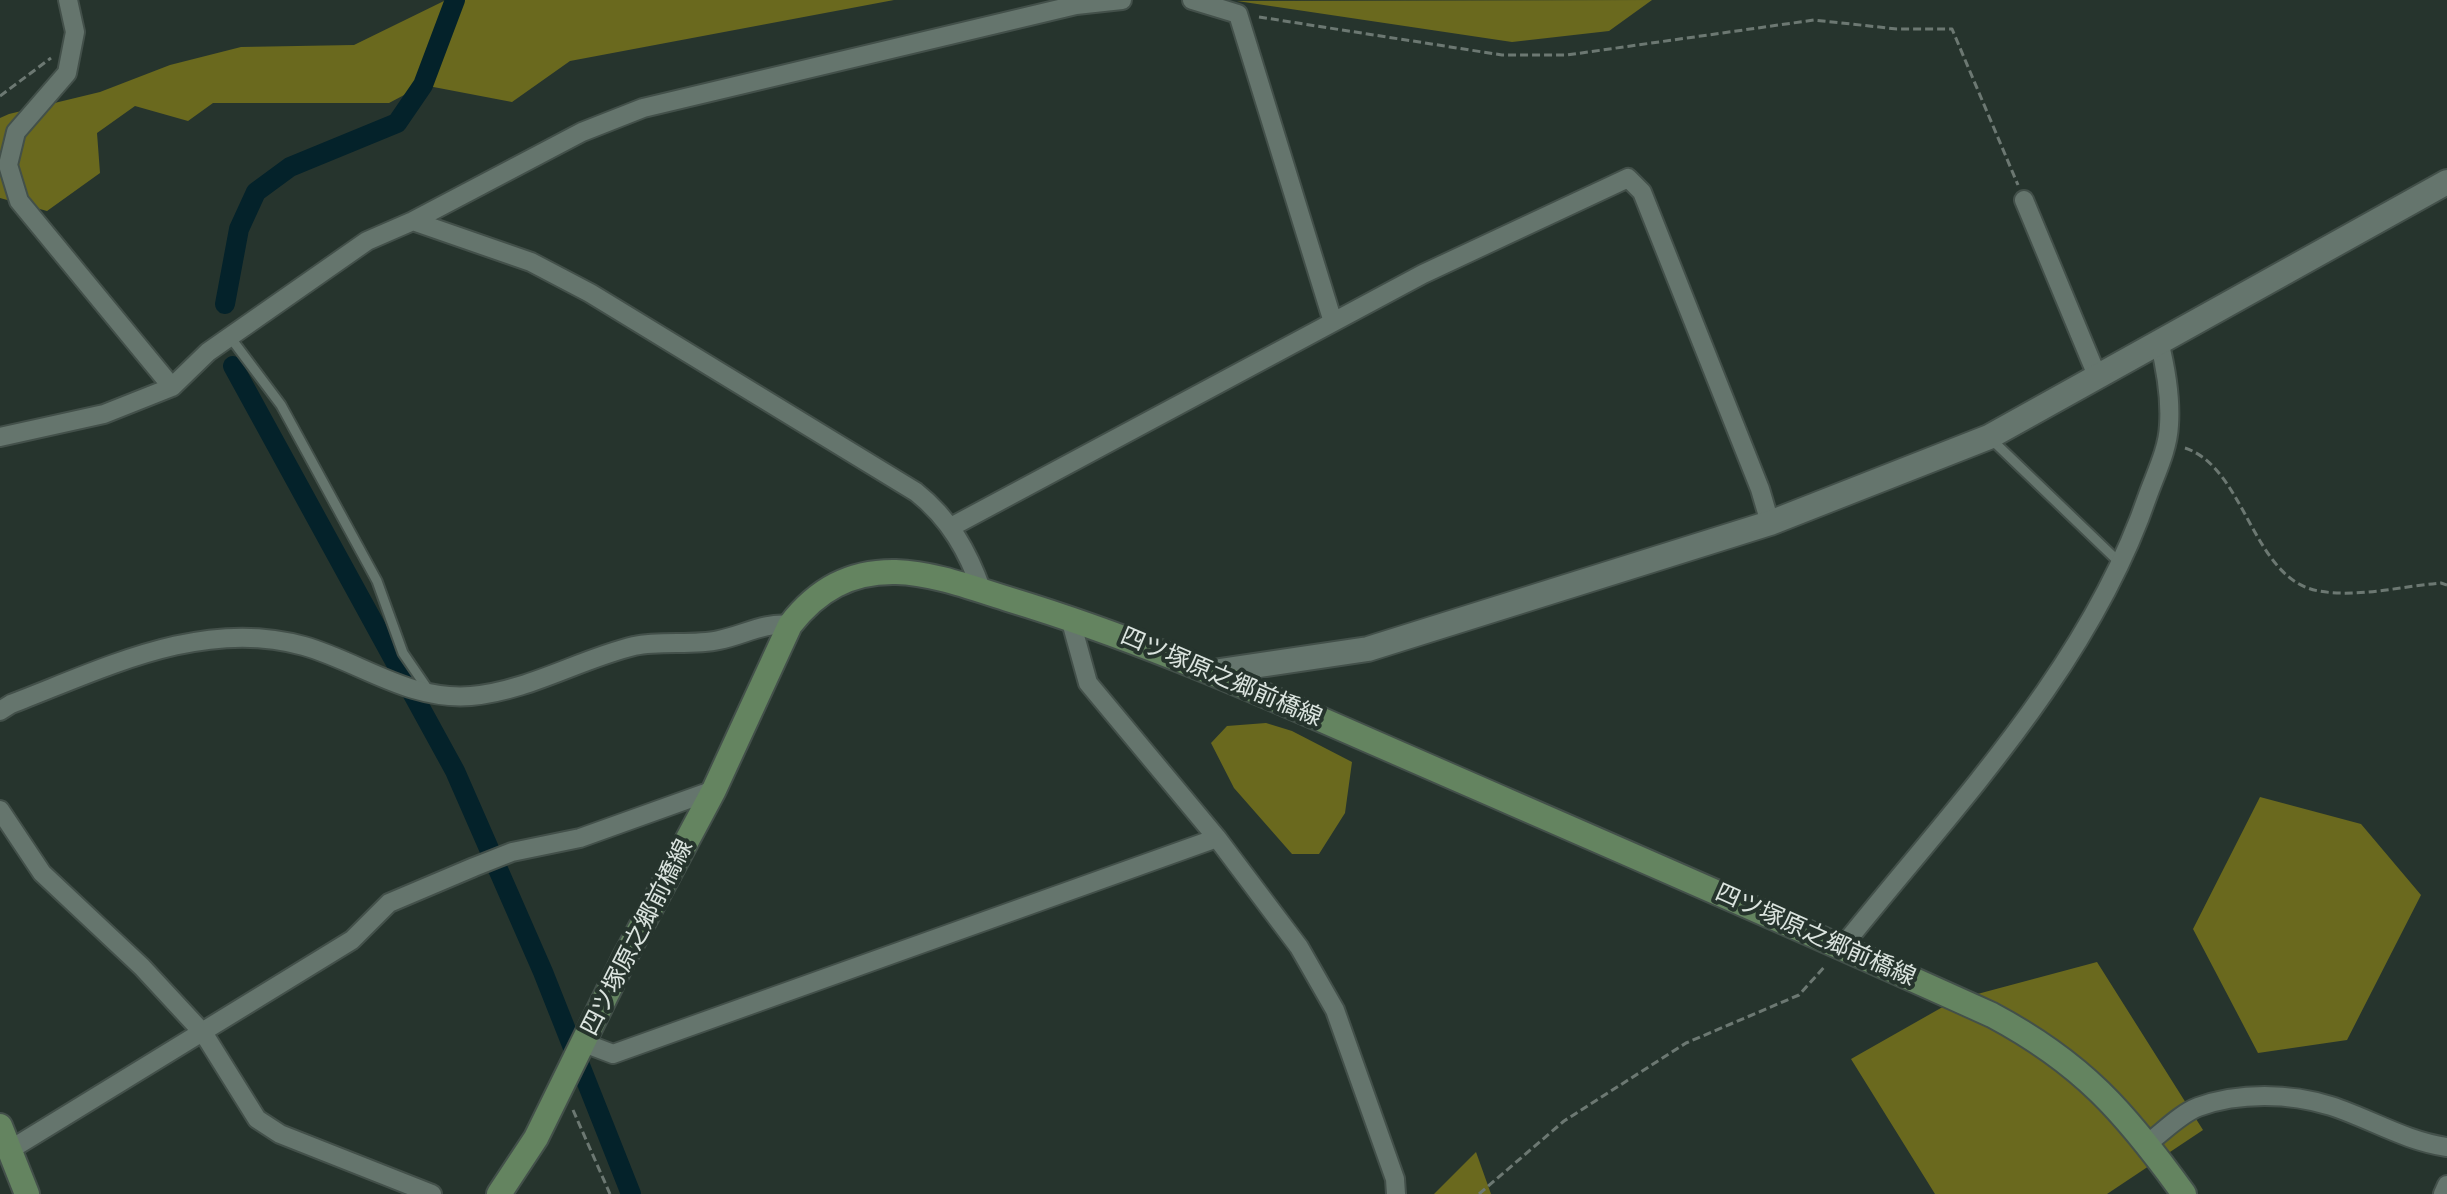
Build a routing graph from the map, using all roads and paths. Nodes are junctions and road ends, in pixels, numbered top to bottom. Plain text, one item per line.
1 (68, 0) edge
2 (1122, 0) edge
3 (1192, 0) edge
4 (1238, 14) junction
5 (72, 41) junction
6 (0, 96) edge
7 (2447, 182) edge
8 (2024, 200) joint
9 (413, 221) junction
10 (1333, 322) junction
11 (230, 337) junction
12 (2159, 341) junction
13 (2098, 378) junction
14 (172, 387) junction
15 (0, 437) edge
16 (1989, 437) junction
17 (2166, 442) junction
18 (1770, 523) junction
19 (951, 527) junction
20 (2120, 563) junction
21 (2447, 585) edge
22 (982, 591) junction
23 (1070, 618) junction
24 (790, 625) junction
25 (1213, 672) junction
26 (431, 693) junction
27 (0, 711) edge
28 (714, 790) junction
29 (0, 810) edge
30 (1217, 838) junction
31 (1842, 947) junction
32 (204, 1034) junction
33 (574, 1062) junction
34 (0, 1126) edge
35 (2148, 1143) junction
36 (2447, 1147) edge
37 (8, 1151) junction
38 (2447, 1185) edge
39 (27, 1194) edge
40 (432, 1194) edge
41 (499, 1194) edge
42 (610, 1194) edge
43 (1396, 1194) edge
44 (1479, 1194) edge
45 (2184, 1194) edge
46 (2443, 1194) edge

1 - 5 street
2 - 9 street
3 - 4 street
4 - 8 path
4 - 10 street
5 - 6 path
5 - 14 street
7 - 12 street
8 - 13 street
9 - 11 street
9 - 19 street
10 - 18 street
10 - 19 street
11 - 14 street
11 - 26 lane
12 - 13 street
12 - 17 street
13 - 16 street
14 - 15 street
16 - 18 street
16 - 20 lane
17 - 20 street
17 - 21 path
18 - 25 street
19 - 22 street
20 - 31 street
22 - 23 main road, 四ツ塚原之郷前橋線
22 - 24 main road, 四ツ塚原之郷前橋線
23 - 25 main road, 四ツ塚原之郷前橋線
23 - 30 street
24 - 26 street
24 - 28 main road, 四ツ塚原之郷前橋線
25 - 31 main road, 四ツ塚原之郷前橋線
26 - 27 street
28 - 32 street
28 - 33 main road, 四ツ塚原之郷前橋線
29 - 32 street
30 - 33 street
30 - 43 street
31 - 35 main road, 四ツ塚原之郷前橋線
31 - 44 path
32 - 37 street
32 - 40 street
33 - 41 main road, 四ツ塚原之郷前橋線
33 - 42 path
34 - 37 main road
35 - 36 street
35 - 45 main road, 四ツ塚原之郷前橋線
37 - 39 main road
38 - 46 street

